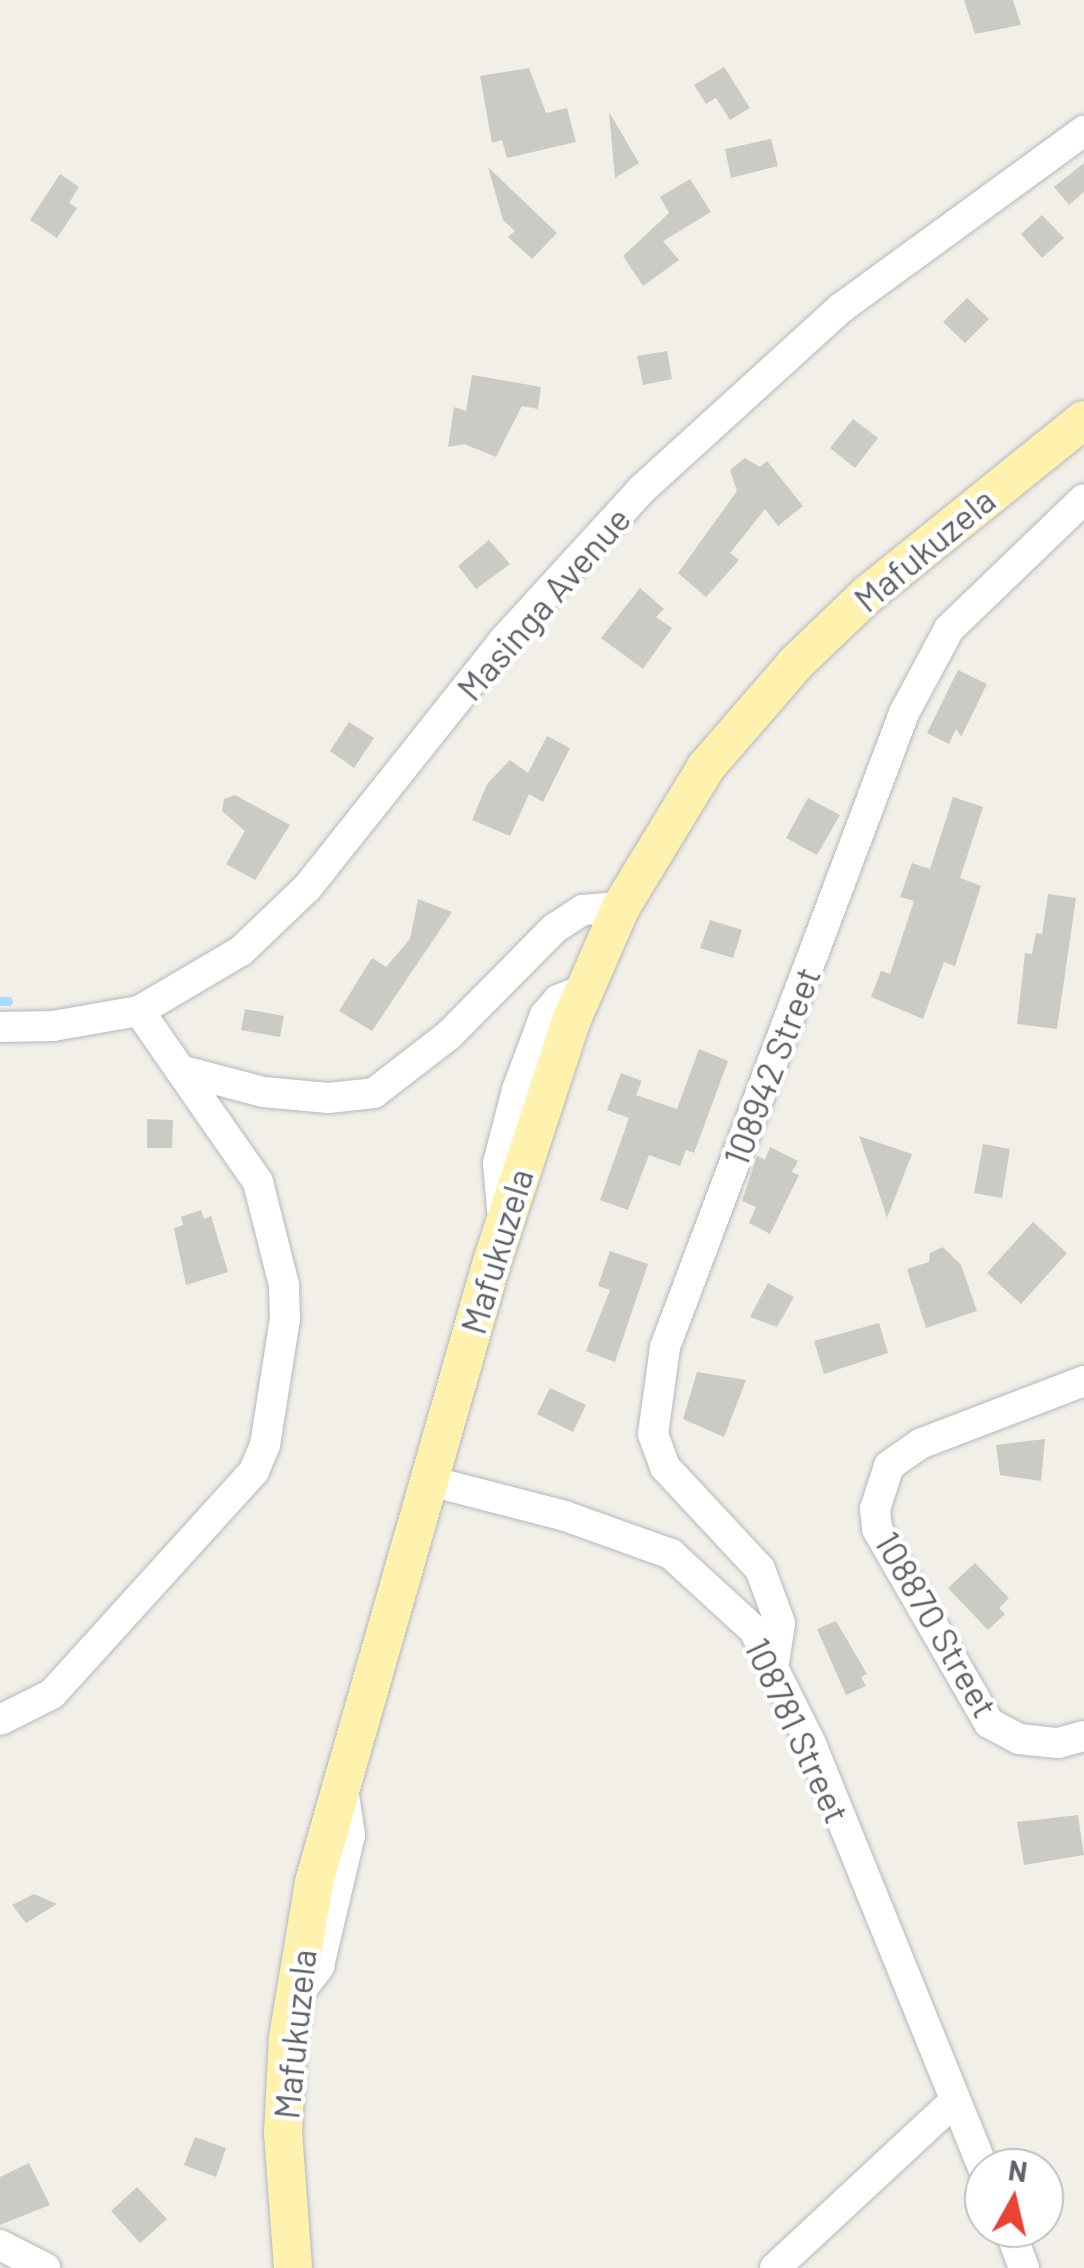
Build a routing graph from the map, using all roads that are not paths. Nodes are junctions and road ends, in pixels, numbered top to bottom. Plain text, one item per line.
1 (1084, 131) edge
2 (1084, 420) edge
3 (1084, 499) edge
4 (621, 907) junction
5 (139, 1010) junction
6 (0, 1027) edge
7 (180, 1070) junction
8 (1084, 1382) edge
9 (426, 1480) junction
10 (774, 1662) junction
11 (0, 1720) edge
12 (1084, 1736) edge
13 (955, 2101) junction
14 (975, 2148) edge
15 (0, 2245) edge
16 (45, 2268) edge
17 (293, 2268) edge
18 (775, 2268) edge

1 - 5 street, Masinga Avenue
2 - 4 main road, Mafukuzela
3 - 10 street, 108942 Street
4 - 7 street
4 - 9 main road, Mafukuzela
5 - 6 street, Masinga Avenue
5 - 7 street
7 - 11 street
8 - 12 street, 108870 Street
9 - 10 street, 108781 Street
9 - 17 main road, Mafukuzela
10 - 13 street, 108781 Street
13 - 14 street, 108781 Street
13 - 18 street
15 - 16 street

